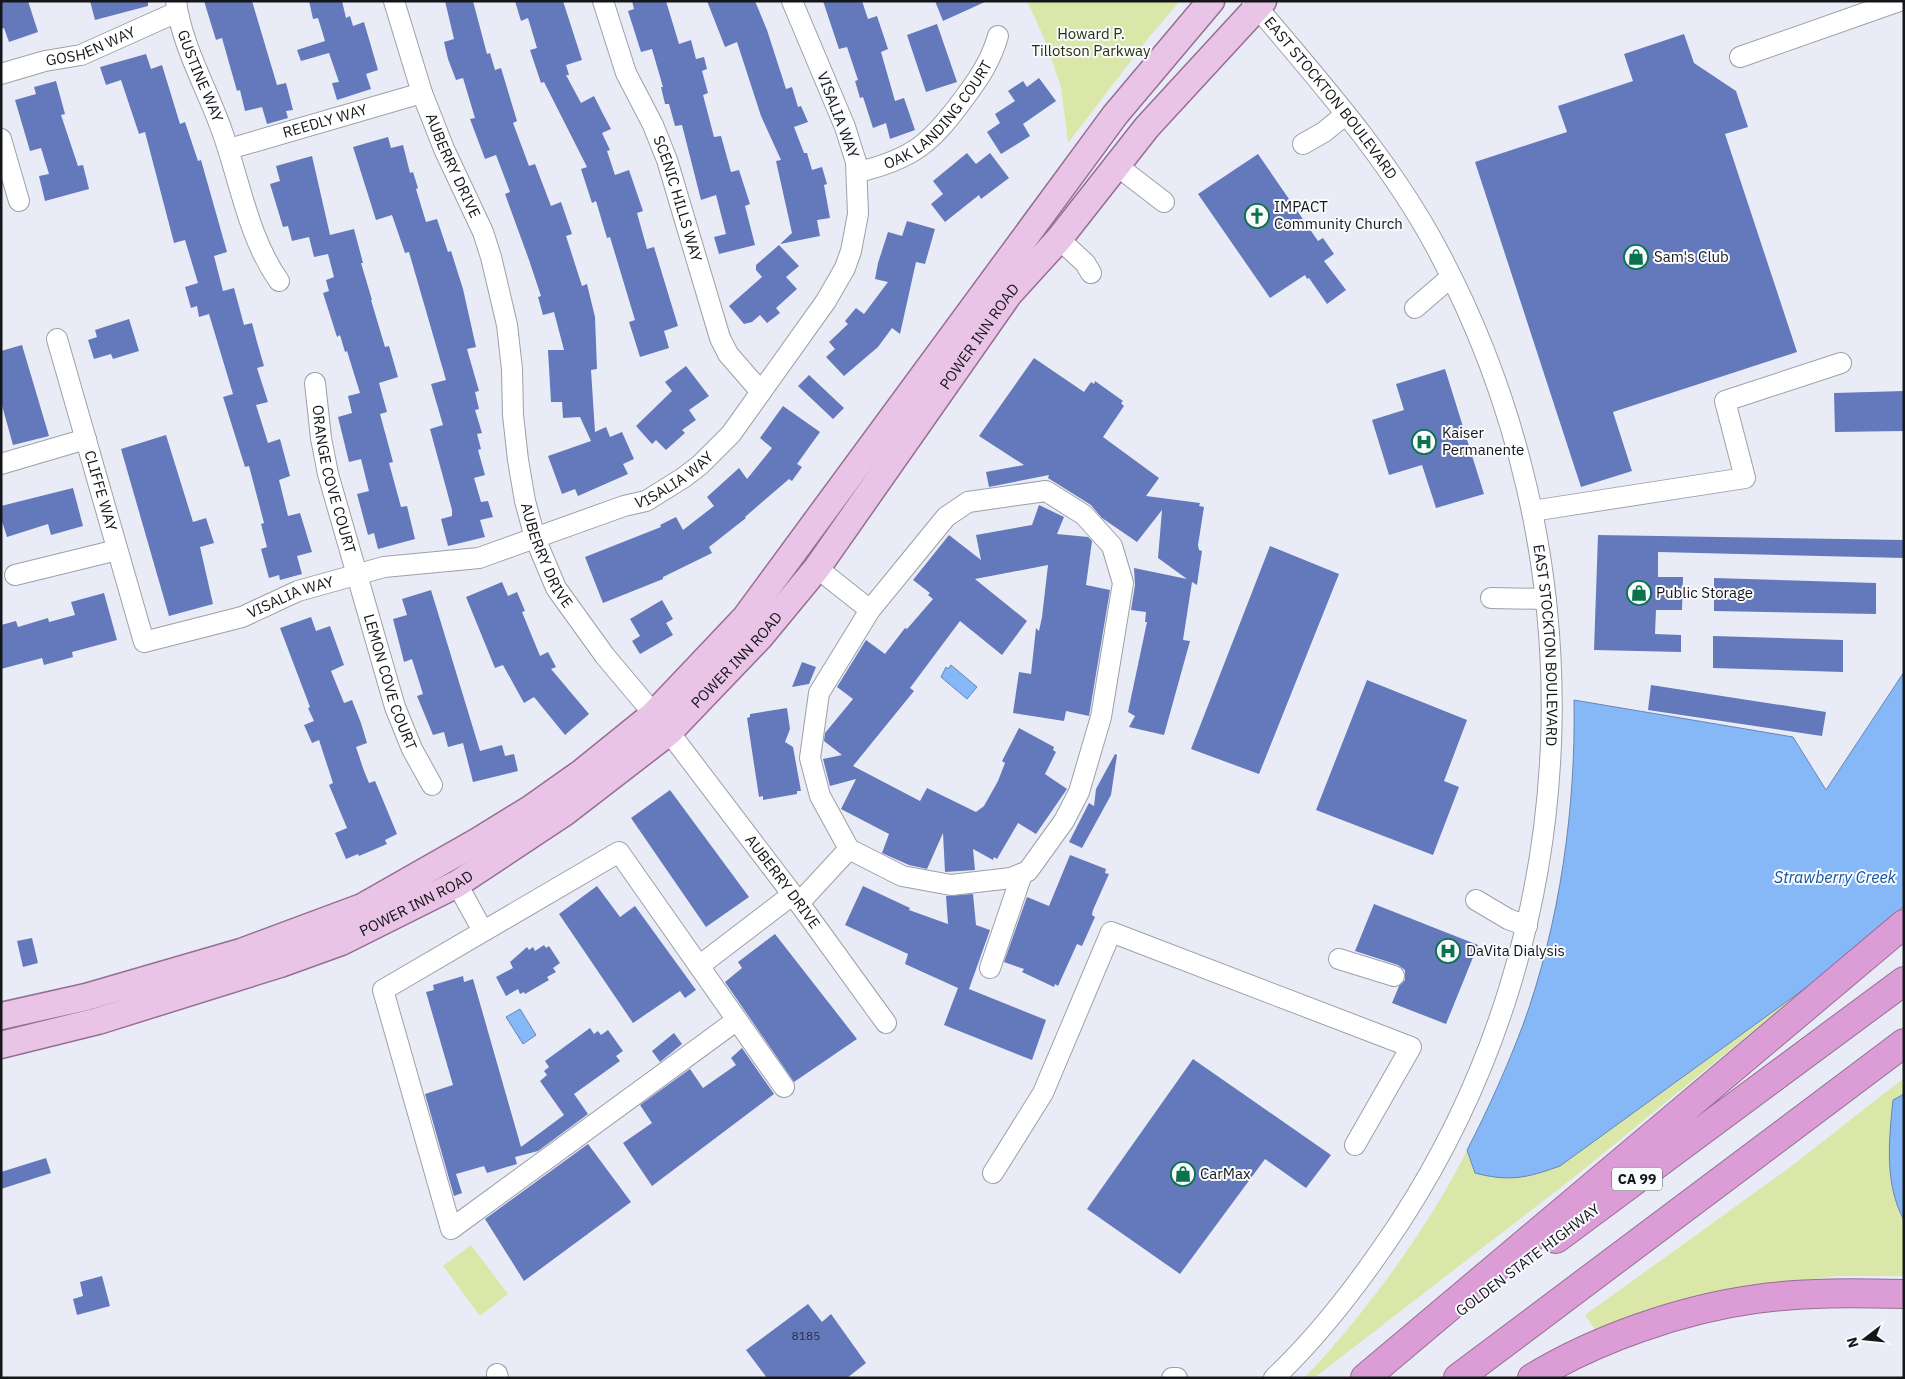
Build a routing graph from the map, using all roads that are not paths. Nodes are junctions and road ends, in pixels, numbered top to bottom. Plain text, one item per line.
1 (394, 1) edge
2 (603, 1) edge
3 (792, 1) edge
4 (1211, 1) edge
5 (1899, 1) edge
6 (1257, 3) edge
7 (176, 7) edge
8 (998, 36) dead end
9 (1740, 57) dead end
10 (1, 74) edge
11 (422, 93) junction
12 (1346, 114) junction
13 (1, 139) edge
14 (1303, 144) dead end
15 (229, 149) junction
16 (1116, 165) junction
17 (858, 172) junction
18 (19, 201) dead end
19 (1164, 202) dead end
20 (1059, 239) junction
21 (1090, 273) dead end
22 (1451, 277) junction
23 (279, 281) dead end
24 (1415, 308) dead end
25 (57, 339) dead end
26 (1841, 363) dead end
27 (315, 383) dead end
28 (761, 392) junction
29 (86, 439) junction
30 (1, 464) edge
31 (1532, 511) junction
32 (535, 538) junction
33 (117, 550) junction
34 (817, 568) junction
35 (357, 574) junction
36 (15, 575) dead end
37 (1491, 598) dead end
38 (1546, 599) junction
39 (870, 610) junction
40 (144, 642) joint
41 (662, 723) junction
42 (432, 785) dead end
43 (849, 849) junction
44 (1022, 874) junction
45 (457, 884) junction
46 (796, 899) junction
47 (1476, 900) dead end
48 (1904, 924) edge
49 (1527, 926) junction
50 (482, 932) junction
51 (1339, 959) dead end
52 (699, 966) junction
53 (990, 968) dead end
54 (1394, 976) dead end
55 (1904, 981) edge
56 (1, 1016) edge
57 (737, 1020) junction
58 (886, 1023) dead end
59 (1904, 1043) edge
60 (1, 1045) edge
61 (784, 1087) dead end
62 (1355, 1145) dead end
63 (993, 1173) dead end
64 (1904, 1294) edge
65 (1172, 1378) edge
66 (1177, 1378) edge
67 (1274, 1378) edge
68 (1365, 1378) edge
69 (1370, 1378) edge
70 (1458, 1378) edge
71 (1532, 1378) edge

1 - 11 street, AUBERRY DRIVE
2 - 28 street, SCENIC HILLS WAY
3 - 17 street, VISALIA WAY
4 - 41 main road, POWER INN ROAD
5 - 9 street
6 - 12 street, EAST STOCKTON BOULEVARD
6 - 16 main road, POWER INN ROAD
7 - 10 street, GOSHEN WAY
7 - 15 street, GUSTINE WAY
8 - 17 street, OAK LANDING COURT
11 - 15 street, REEDLY WAY
11 - 32 street, AUBERRY DRIVE
12 - 14 street
12 - 22 street, EAST STOCKTON BOULEVARD
13 - 18 street
15 - 23 street, GUSTINE WAY
16 - 19 street
16 - 20 main road, POWER INN ROAD
17 - 28 street, VISALIA WAY
20 - 21 street
20 - 34 main road, POWER INN ROAD
22 - 24 street
22 - 31 street, EAST STOCKTON BOULEVARD
25 - 29 street, CLIFFE WAY
26 - 31 street
27 - 35 street, ORANGE COVE COURT
28 - 32 street, VISALIA WAY
29 - 30 street
29 - 33 street, CLIFFE WAY
31 - 38 street, EAST STOCKTON BOULEVARD
32 - 35 street, VISALIA WAY
32 - 41 street, AUBERRY DRIVE
33 - 36 street
33 - 40 street, CLIFFE WAY
34 - 39 street
34 - 41 main road, POWER INN ROAD
35 - 40 street, VISALIA WAY
35 - 42 street, LEMON COVE COURT
37 - 38 street
38 - 49 street, EAST STOCKTON BOULEVARD
39 - 43 street
39 - 44 street
41 - 45 main road, POWER INN ROAD
41 - 46 street, AUBERRY DRIVE
41 - 56 main road, POWER INN ROAD
43 - 44 street
43 - 46 street
44 - 53 street
45 - 50 street
45 - 60 main road, POWER INN ROAD
46 - 52 street
46 - 58 street, AUBERRY DRIVE
47 - 49 street
48 - 68 highway
49 - 67 street, EAST STOCKTON BOULEVARD
50 - 52 street
50 - 57 street
51 - 54 street
52 - 57 street
55 - 69 highway, GOLDEN STATE HIGHWAY / CA 99
57 - 61 street
59 - 70 highway
62 - 63 street
64 - 71 highway
65 - 66 street

